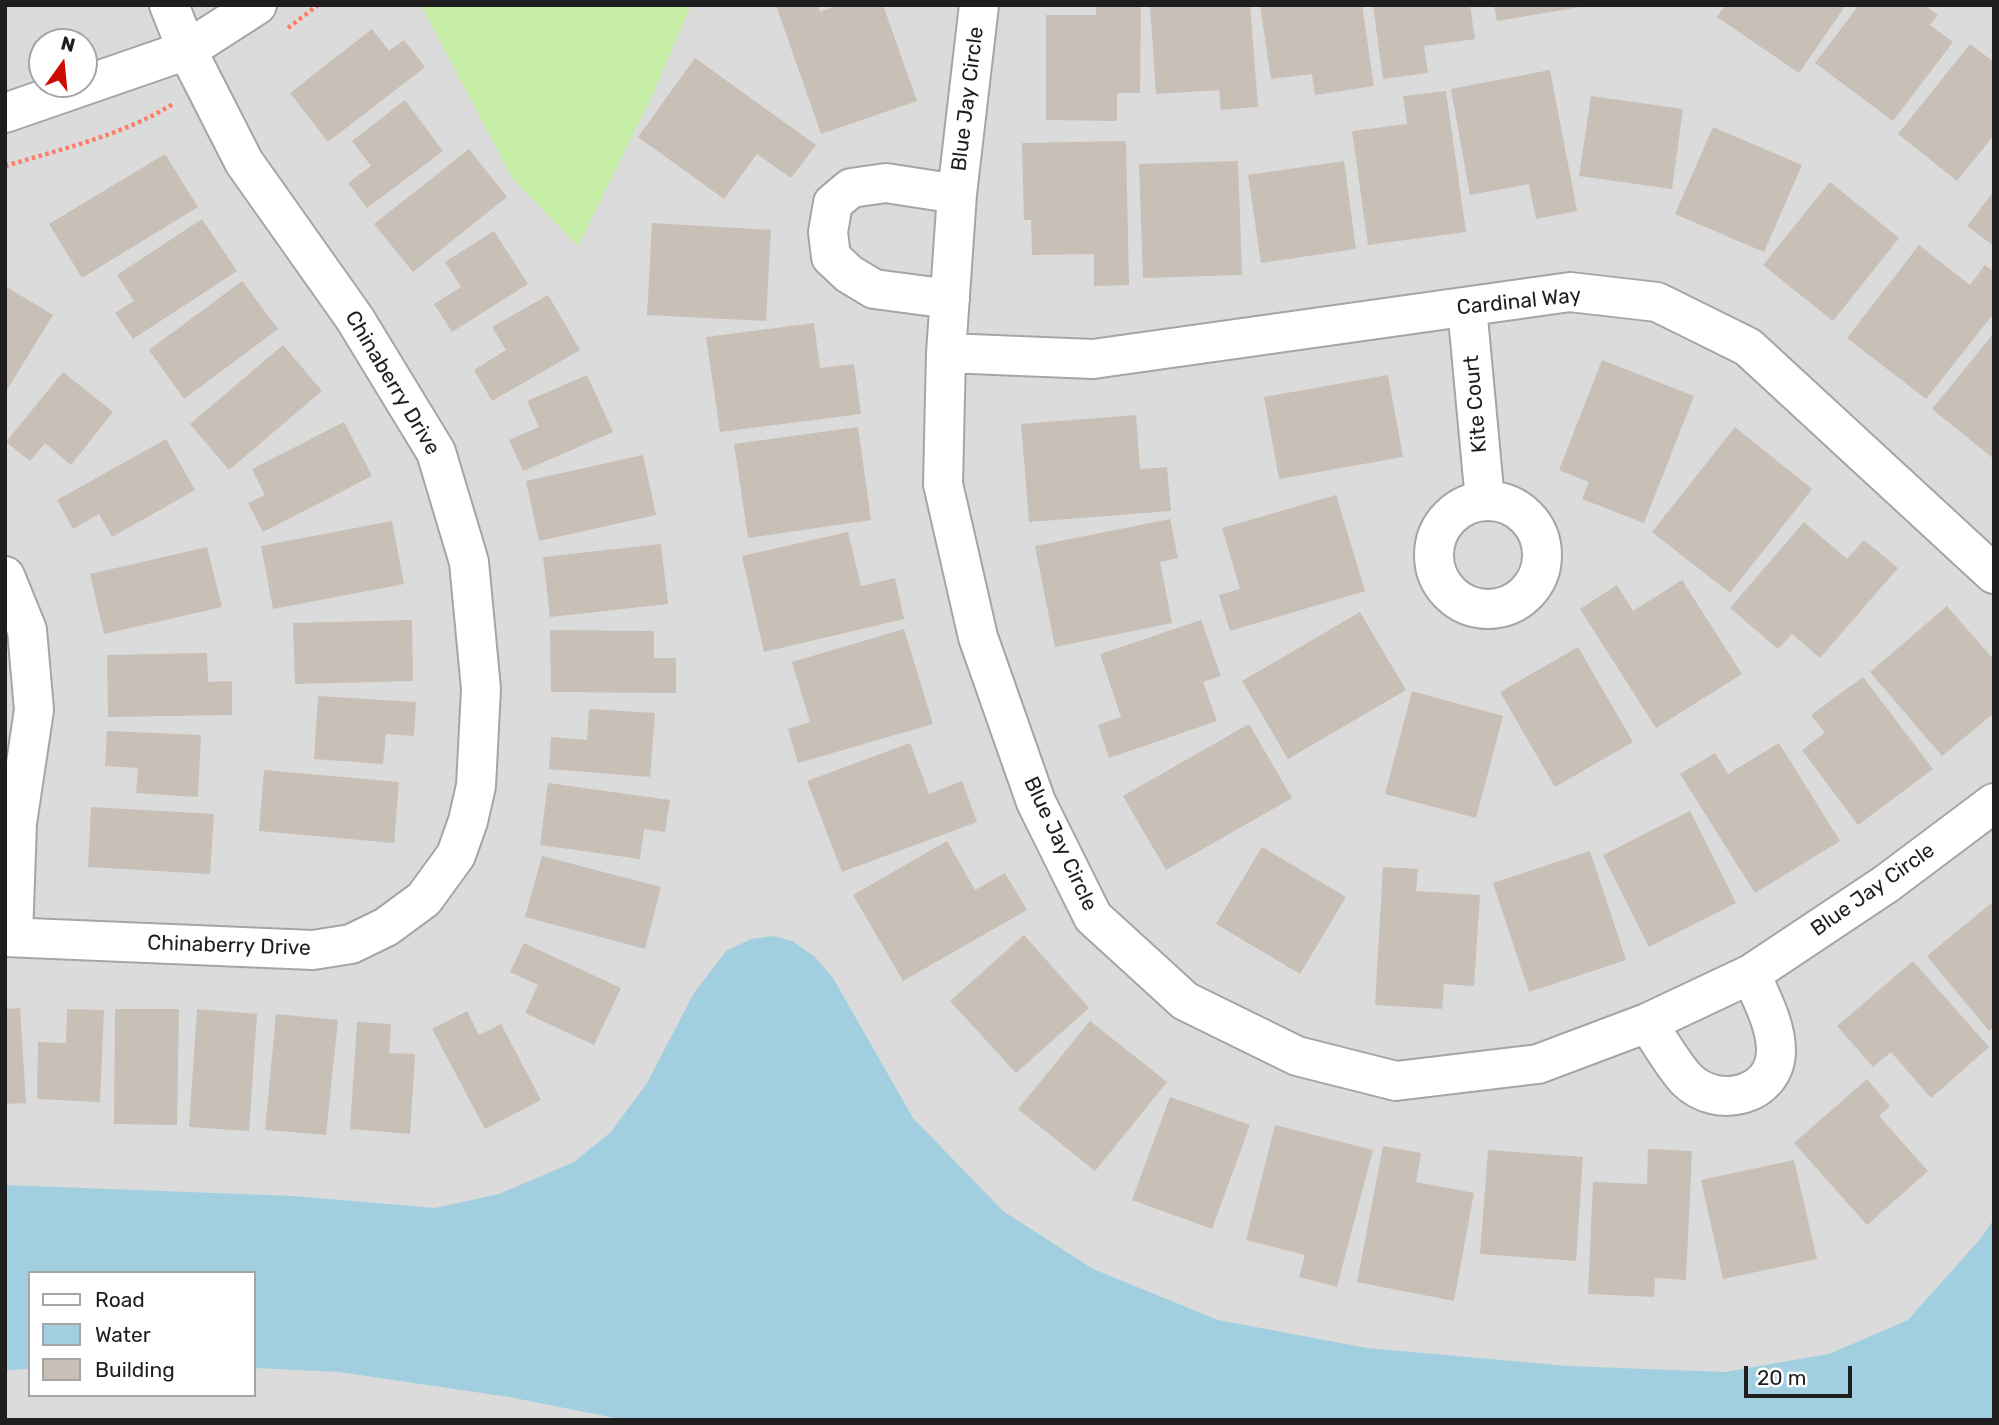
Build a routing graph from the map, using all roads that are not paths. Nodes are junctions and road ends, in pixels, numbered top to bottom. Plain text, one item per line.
1 (169, 5) edge
2 (257, 5) edge
3 (979, 5) edge
4 (187, 50) junction
5 (5, 113) edge
6 (957, 194) junction
7 (950, 299) junction
8 (1467, 307) junction
9 (946, 353) junction
10 (1485, 501) dead end
11 (1994, 574) edge
12 (5, 576) edge
13 (1994, 803) edge
14 (9, 937) edge
15 (1751, 974) junction
16 (1647, 1023) junction

1 - 4 street, Chinaberry Drive
2 - 4 street
3 - 6 street, Blue Jay Circle
4 - 5 street
4 - 14 street, Chinaberry Drive
6 - 7 street, Blue Jay Circle
6 - 7 street, Blue Jay Circle
7 - 9 street, Blue Jay Circle
8 - 9 street, Cardinal Way
8 - 10 street, Kite Court
8 - 11 street, Cardinal Way
9 - 16 street, Blue Jay Circle
12 - 14 street
13 - 15 street, Blue Jay Circle
15 - 16 street, Blue Jay Circle
15 - 16 street

